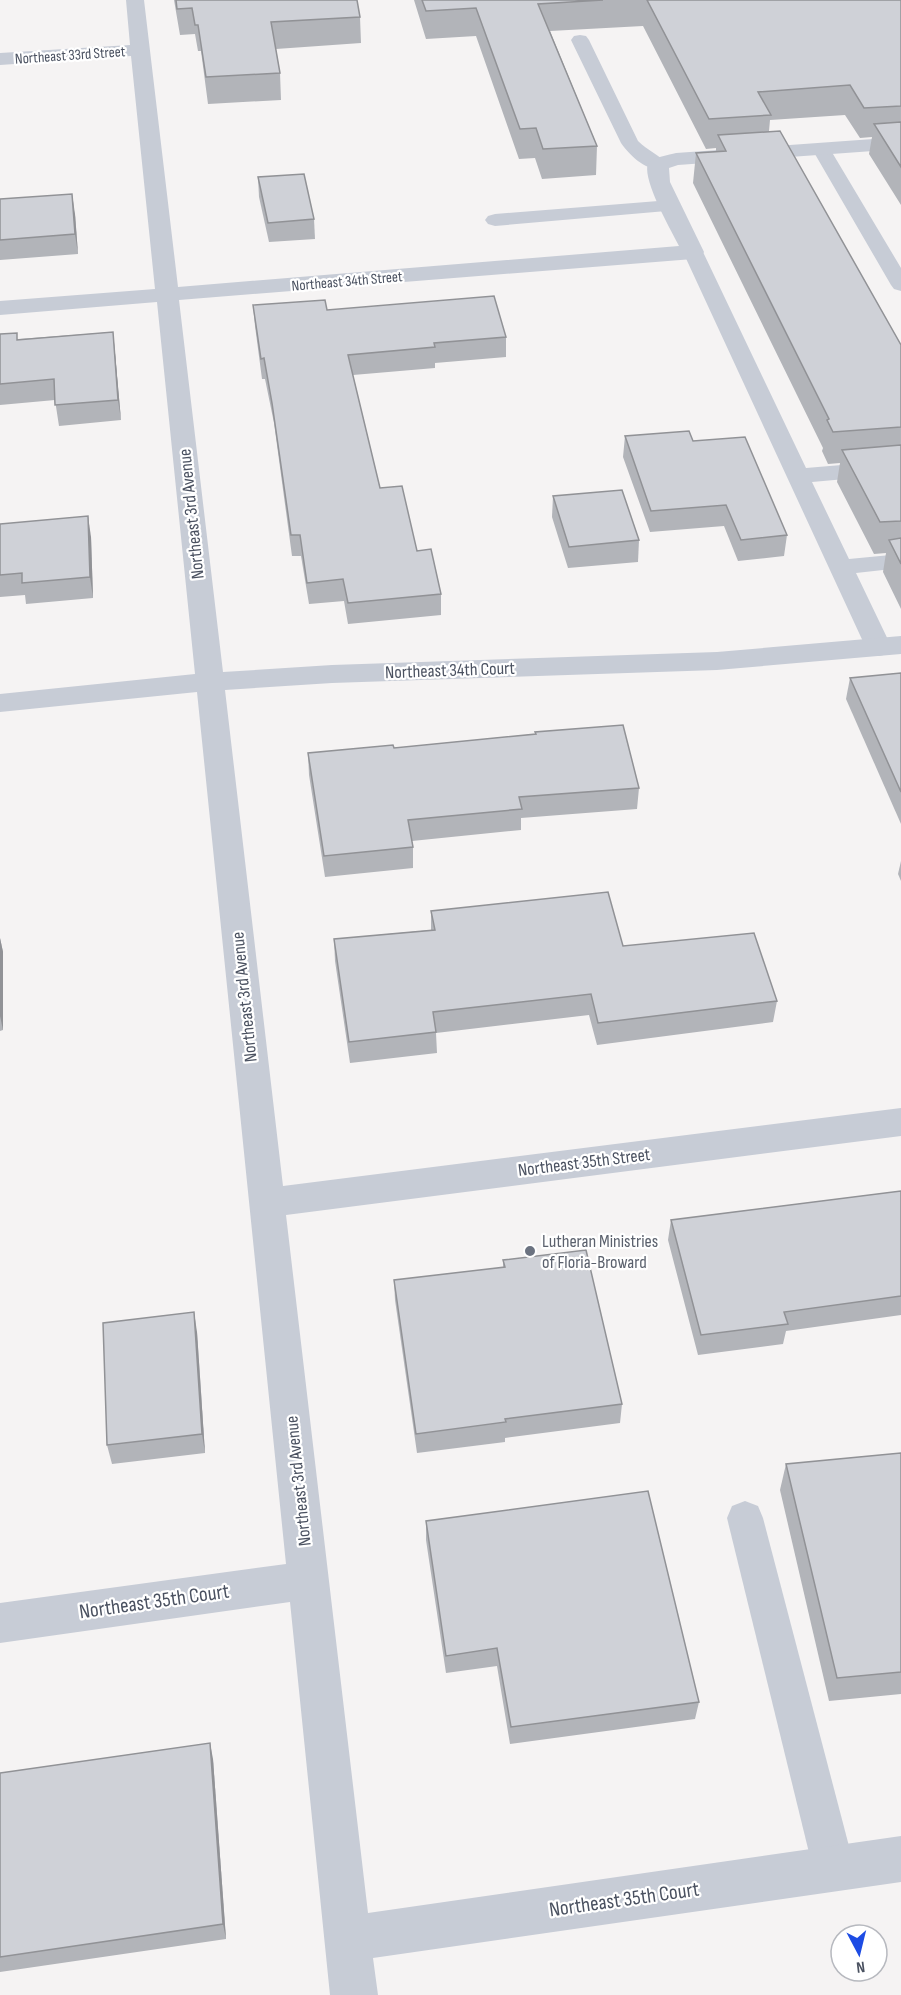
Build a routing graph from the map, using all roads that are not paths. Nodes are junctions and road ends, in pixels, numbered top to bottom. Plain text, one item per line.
1 (135, 0) edge
2 (580, 40) edge
3 (140, 50) junction
4 (0, 59) edge
5 (901, 143) edge
6 (821, 149) junction
7 (667, 162) junction
8 (671, 206) junction
9 (495, 220) dead end
10 (693, 252) junction
11 (901, 285) edge
12 (167, 296) junction
13 (0, 308) edge
14 (901, 467) edge
15 (798, 476) junction
16 (901, 561) edge
17 (841, 567) junction
18 (890, 646) edge
19 (210, 682) junction
20 (0, 703) edge
21 (901, 1122) edge
22 (267, 1203) junction
23 (745, 1518) dead end
24 (309, 1580) junction
25 (0, 1623) edge
26 (901, 1859) edge
27 (834, 1869) junction
28 (347, 1939) junction
29 (354, 1995) edge

1 - 3 street, Northeast 3rd Avenue
2 - 7 lane
3 - 4 street, Northeast 33rd Street
3 - 12 street, Northeast 3rd Avenue
5 - 6 street
6 - 7 street
6 - 11 lane
7 - 8 street
8 - 9 lane
8 - 10 street
10 - 12 street, Northeast 34th Street
10 - 15 lane
12 - 13 street, Northeast 34th Street
12 - 19 street, Northeast 3rd Avenue
14 - 15 lane
15 - 17 lane
16 - 17 lane
17 - 18 lane
18 - 19 street, Northeast 34th Court
19 - 20 street, Northeast 34th Court
19 - 22 street, Northeast 3rd Avenue
21 - 22 street, Northeast 35th Street
22 - 24 street, Northeast 3rd Avenue
23 - 27 lane
24 - 25 street, Northeast 35th Court
24 - 28 street, Northeast 3rd Avenue
26 - 27 street, Northeast 35th Court
27 - 28 street, Northeast 35th Court
28 - 29 street, Northeast 3rd Avenue

